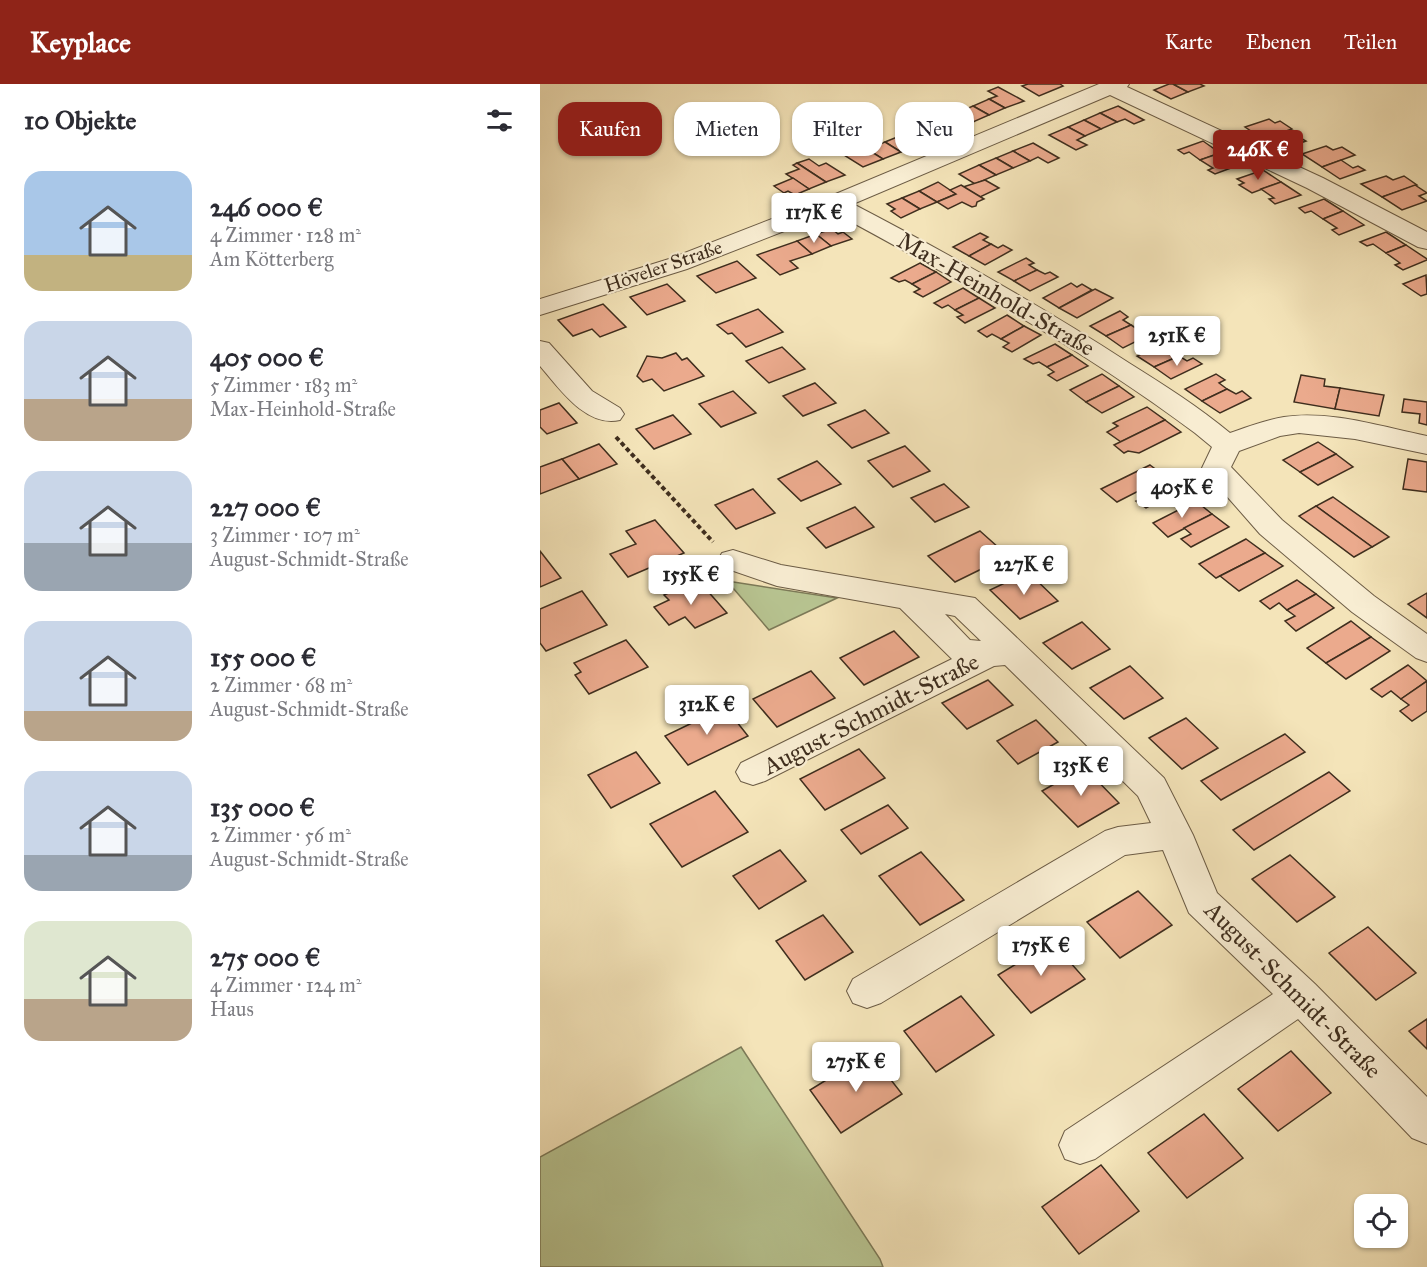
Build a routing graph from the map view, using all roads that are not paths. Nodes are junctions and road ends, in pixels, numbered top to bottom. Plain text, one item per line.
1 (1114, 86) edge
2 (834, 203) junction
3 (1427, 242) edge
4 (540, 307) edge
5 (540, 349) edge
6 (610, 422) road end
7 (1227, 445) junction
8 (1427, 445) edge
9 (733, 560) road end
10 (1427, 650) edge
11 (1002, 655) junction
12 (753, 772) dead end
13 (1175, 835) junction
14 (867, 991) dead end
15 (1301, 996) junction
16 (1427, 1125) edge
17 (1080, 1145) dead end

1 - 2 street, Höveler Straße
1 - 3 street
2 - 4 street, Höveler Straße
2 - 7 street, Max-Heinhold-Straße
5 - 6 street
7 - 8 street
7 - 10 street
9 - 11 street, August-Schmidt-Straße
11 - 12 street, August-Schmidt-Straße
11 - 13 street, August-Schmidt-Straße
13 - 14 street
13 - 15 street, August-Schmidt-Straße
15 - 16 street, August-Schmidt-Straße
15 - 17 street

